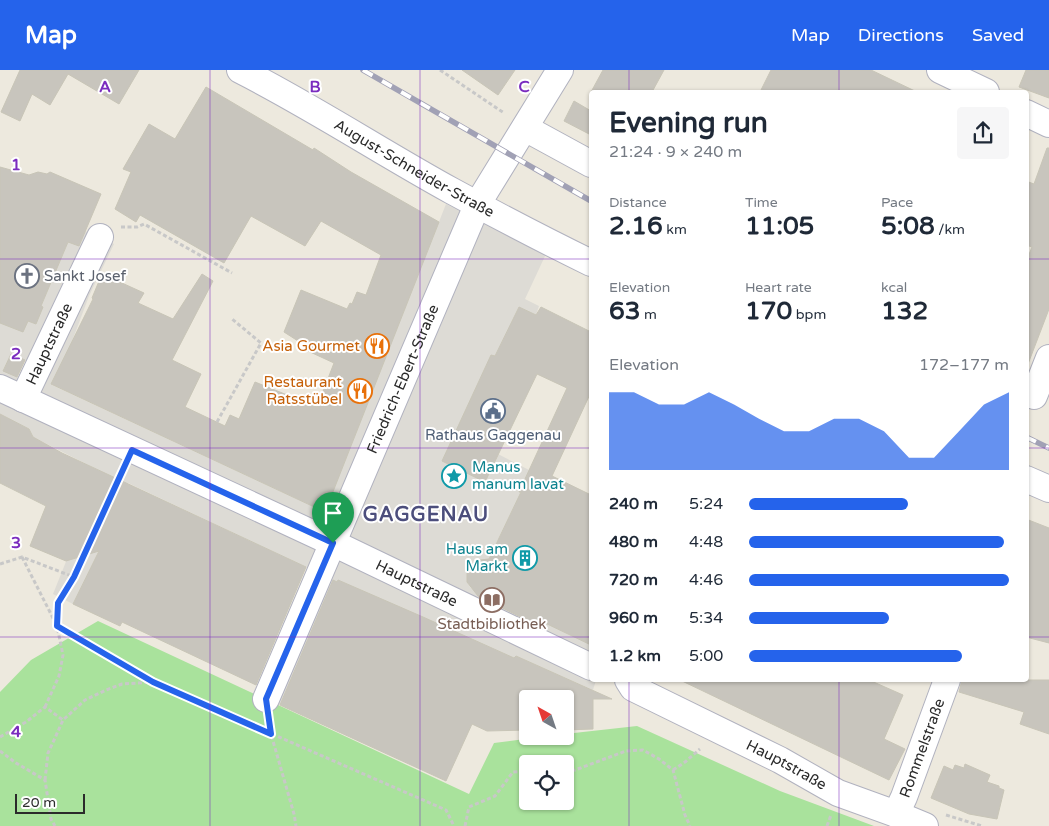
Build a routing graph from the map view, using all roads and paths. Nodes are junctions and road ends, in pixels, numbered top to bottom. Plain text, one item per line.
1 (240, 70) edge
2 (440, 70) edge
3 (560, 70) edge
4 (940, 70) edge
5 (982, 90) edge
6 (1029, 114) edge
7 (1049, 124) edge
8 (525, 128) junction
9 (589, 163) edge
10 (478, 204) junction
11 (104, 233) joint
12 (589, 261) edge
13 (232, 273) dead end
14 (232, 319) dead end
15 (1049, 358) edge
16 (0, 388) edge
17 (1036, 398) edge
18 (23, 399) junction
19 (217, 422) dead end
20 (132, 450) junction
21 (1029, 480) edge
22 (1049, 489) edge
23 (333, 543) junction
24 (22, 557) junction
25 (0, 564) edge
26 (74, 577) junction
27 (57, 626) junction
28 (589, 665) edge
29 (153, 682) junction
30 (630, 682) edge
31 (938, 683) edge
32 (266, 699) joint
33 (45, 707) junction
34 (63, 720) junction
35 (271, 734) junction
36 (0, 737) edge
37 (700, 749) dead end
38 (0, 751) edge
39 (574, 770) edge
40 (673, 770) junction
41 (519, 772) edge
42 (45, 780) junction
43 (896, 814) junction
44 (55, 826) edge
45 (296, 826) edge
46 (454, 826) edge
47 (465, 826) edge
48 (690, 826) edge
49 (925, 826) edge

1 - 10 street, August-Schneider-Straße
2 - 8 path
3 - 8 street, Friedrich-Ebert-Straße
4 - 5 street
6 - 7 street
8 - 9 street
8 - 10 street, Friedrich-Ebert-Straße
10 - 12 street, August-Schneider-Straße
10 - 23 street, Friedrich-Ebert-Straße
11 - 13 path
11 - 18 street, Hauptstraße
14 - 19 path
15 - 17 street
16 - 18 street, Hauptstraße
18 - 20 street, Hauptstraße
20 - 23 street, Hauptstraße
20 - 26 path
21 - 22 street
23 - 28 street, Hauptstraße
23 - 32 street, Friedrich-Ebert-Straße
24 - 25 path
24 - 26 path
24 - 27 path
26 - 27 path
27 - 29 path
27 - 33 path
29 - 34 path
29 - 35 path
30 - 43 street, Hauptstraße
31 - 43 street, Rommelstraße
32 - 35 path
33 - 34 path
33 - 36 path
34 - 42 path
35 - 45 path
35 - 46 path
37 - 40 path
38 - 42 path
39 - 40 path
40 - 48 path
41 - 47 path
42 - 44 path
43 - 49 street, Hauptstraße

